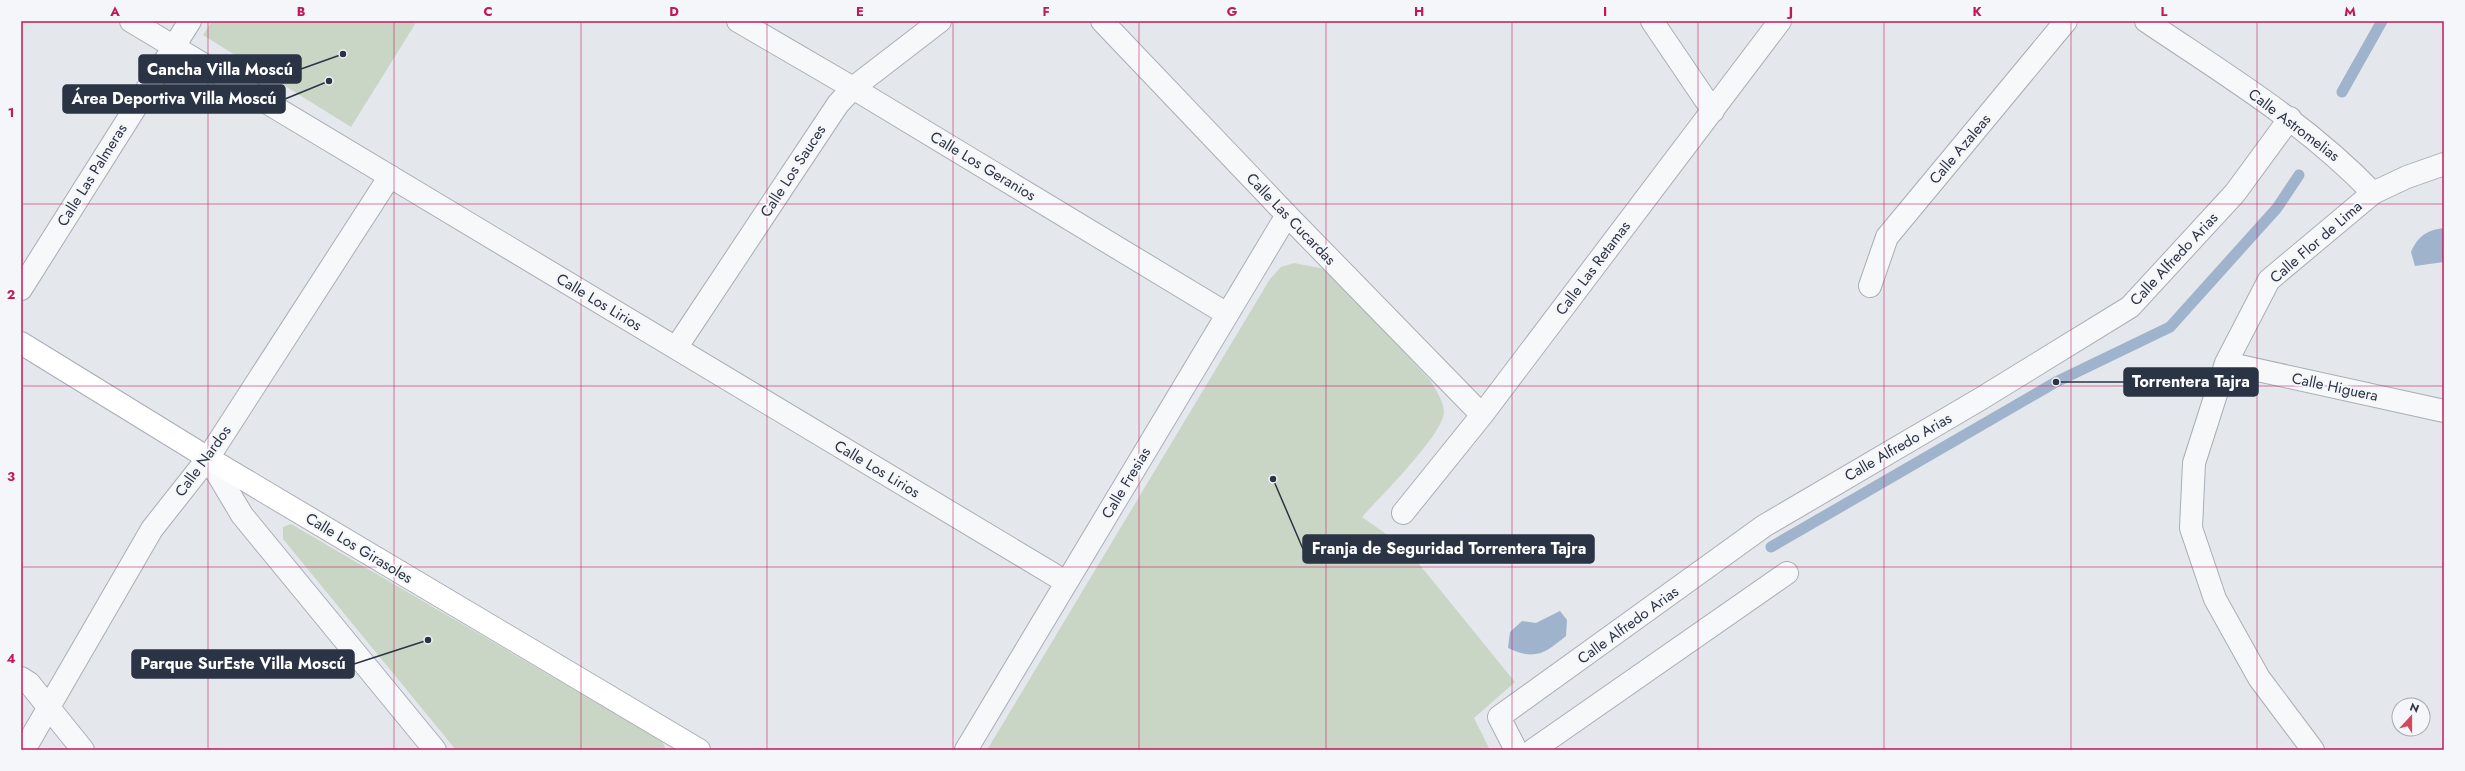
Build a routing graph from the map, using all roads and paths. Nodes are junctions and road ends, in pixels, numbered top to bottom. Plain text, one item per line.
1 (131, 21) edge
2 (190, 21) edge
3 (738, 21) edge
4 (940, 21) edge
5 (1102, 21) edge
6 (1652, 21) edge
7 (1780, 21) edge
8 (2066, 21) edge
9 (2146, 21) edge
10 (173, 46) junction
11 (853, 88) junction
12 (1713, 111) junction
13 (2290, 118) junction
14 (2444, 164) edge
15 (390, 176) junction
16 (2373, 193) junction
17 (1287, 215) junction
18 (1870, 286) dead end
19 (21, 289) edge
20 (1228, 314) junction
21 (21, 343) edge
22 (676, 348) junction
23 (2226, 363) junction
24 (2444, 411) edge
25 (1482, 415) junction
26 (208, 458) junction
27 (1402, 513) dead end
28 (1787, 573) dead end
29 (1066, 582) junction
30 (21, 678) edge
31 (48, 709) junction
32 (24, 750) edge
33 (83, 750) edge
34 (436, 750) edge
35 (699, 750) edge
36 (966, 750) edge
37 (1516, 750) edge
38 (1534, 750) edge
39 (2313, 750) edge

1 - 10 street, Calle Los Lirios
2 - 10 street, Calle Las Palmeras
3 - 11 street, Calle Los Geranios
4 - 11 street, Calle Los Sauces
5 - 17 street, Calle Las Cucardas
6 - 12 street
7 - 12 street, Calle Las Retamas
8 - 18 street, Calle Azaleas
9 - 13 street, Calle Astromelias
10 - 15 street, Calle Los Lirios
10 - 19 street, Calle Las Palmeras
11 - 20 street, Calle Los Geranios
11 - 22 street, Calle Los Sauces
12 - 25 street, Calle Las Retamas
13 - 16 street, Calle Astromelias
13 - 37 street, Calle Alfredo Arias
14 - 16 street
15 - 22 street, Calle Los Lirios
15 - 26 street, Calle Nardos
16 - 23 street, Calle Flor de Lima
17 - 20 street, Calle Fresias
17 - 25 street, Calle Las Cucardas
20 - 29 street, Calle Fresias
21 - 26 street, Calle Los Girasoles
22 - 29 street, Calle Los Lirios
23 - 24 street, Calle Higuera
23 - 39 street, Calle Flor de Lima
25 - 27 street, Calle Las Retamas
26 - 31 street, Calle Nardos
26 - 34 street
26 - 35 street, Calle Los Girasoles
28 - 38 street
29 - 36 street, Calle Fresias
30 - 31 street
31 - 32 street, Calle Nardos
31 - 33 street

